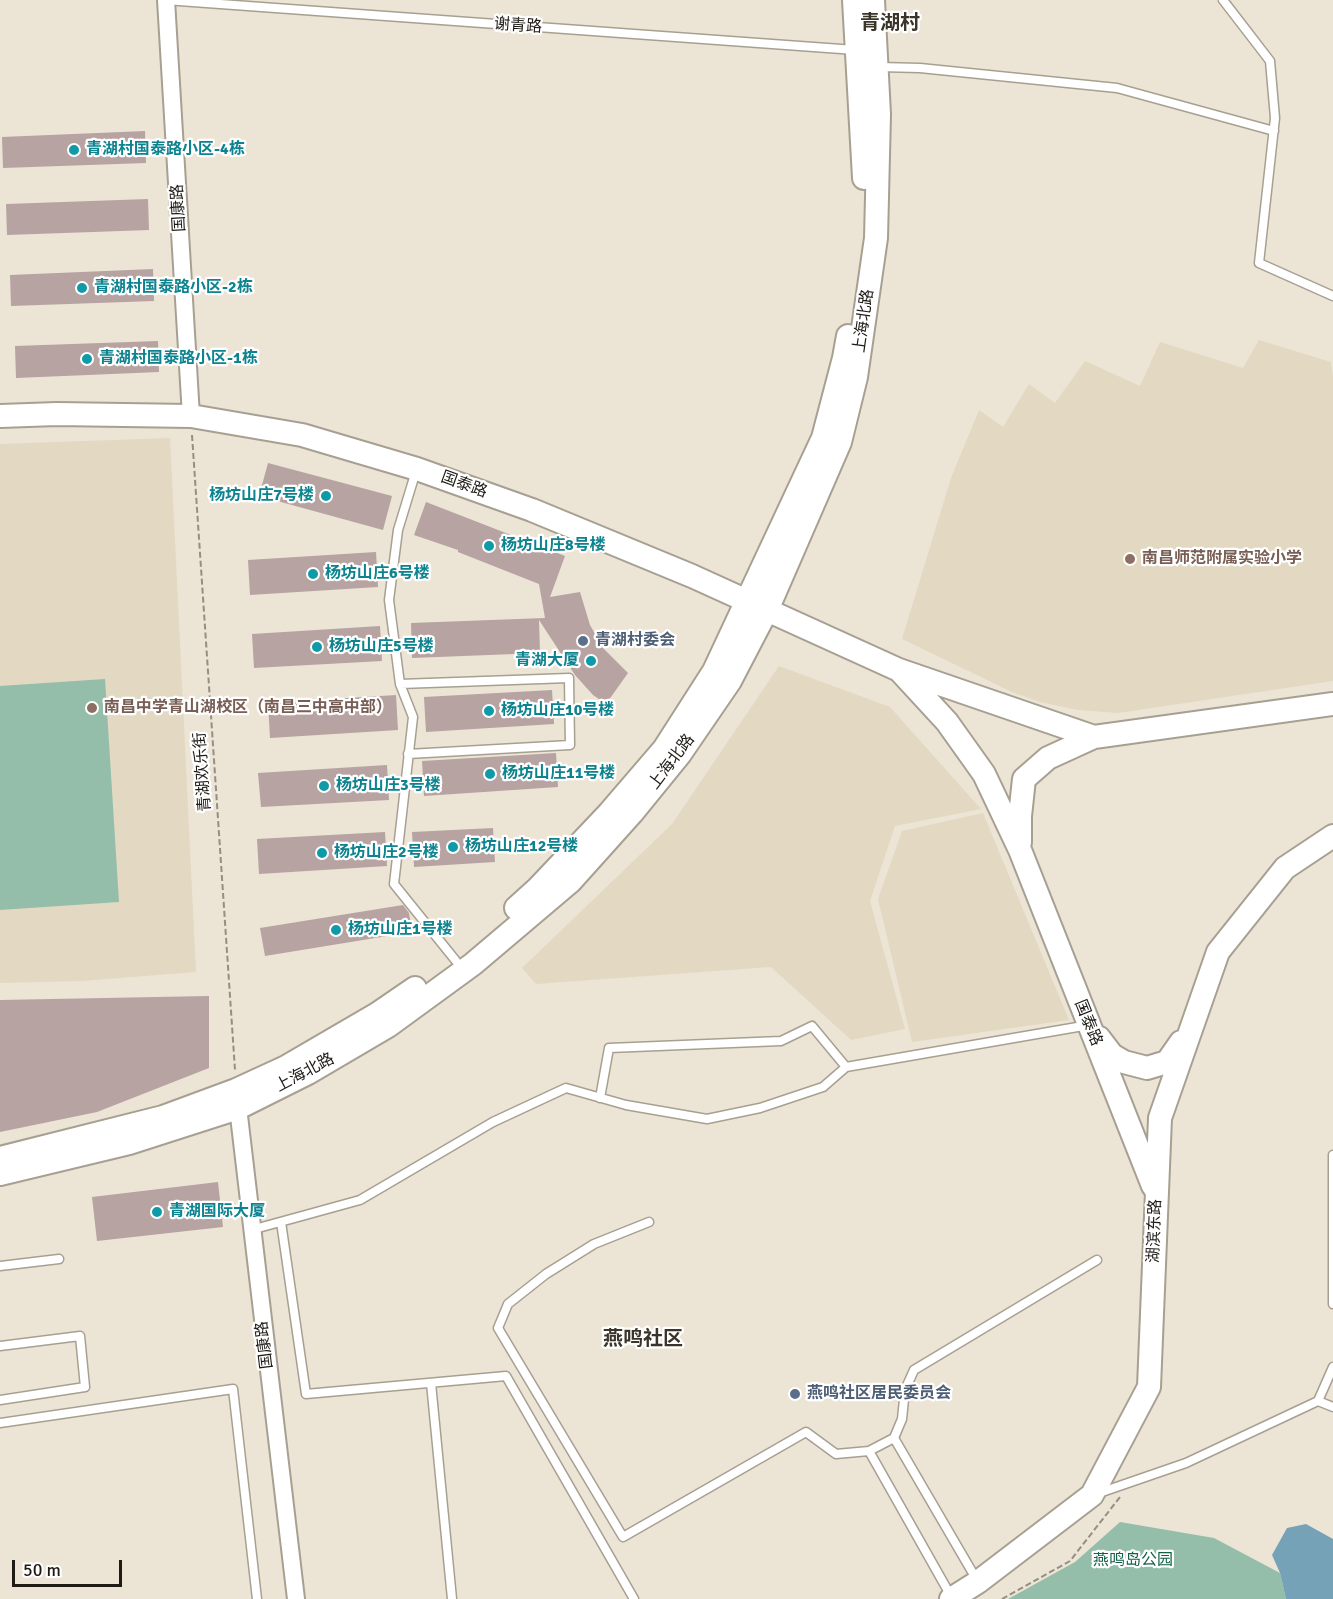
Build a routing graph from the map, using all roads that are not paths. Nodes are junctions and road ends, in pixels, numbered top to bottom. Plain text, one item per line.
1 (159, 0) edge
2 (166, 0) edge
3 (854, 0) edge
4 (873, 0) edge
5 (1223, 0) edge
6 (871, 55) junction
7 (1274, 131) junction
8 (1333, 296) edge
9 (0, 416) edge
10 (190, 416) junction
11 (417, 468) junction
12 (747, 600) junction
13 (767, 610) junction
14 (899, 670) junction
15 (400, 684) junction
16 (1333, 704) edge
17 (1094, 737) junction
18 (408, 754) junction
19 (1333, 836) edge
20 (1020, 850) junction
21 (456, 961) junction
22 (1196, 1013) junction
23 (1089, 1025) junction
24 (846, 1067) junction
25 (600, 1098) junction
26 (237, 1099) junction
27 (1333, 1155) edge
28 (0, 1158) edge
29 (0, 1174) edge
30 (1157, 1196) junction
31 (281, 1222) junction
32 (649, 1222) dead end
33 (251, 1230) junction
34 (59, 1259) dead end
35 (1097, 1260) dead end
36 (0, 1266) edge
37 (1333, 1304) edge
38 (0, 1346) edge
39 (1333, 1367) edge
40 (431, 1383) junction
41 (0, 1400) edge
42 (1318, 1401) junction
43 (1333, 1407) edge
44 (0, 1423) edge
45 (894, 1438) junction
46 (868, 1451) junction
47 (1092, 1496) junction
48 (978, 1582) junction
49 (257, 1599) edge
50 (296, 1599) edge
51 (452, 1599) edge
52 (634, 1599) edge
53 (951, 1599) edge

1 - 2 lane, 谢青路
2 - 6 lane, 谢青路
2 - 10 street, 国康路
3 - 6 street, 上海北路
4 - 6 street, 上海北路
5 - 7 lane
6 - 7 lane, 谢青路
6 - 12 street, 上海北路
6 - 13 street, 上海北路
7 - 8 lane
9 - 10 street, 国泰路
10 - 11 street, 国泰路
11 - 12 street, 国泰路
11 - 15 lane
12 - 13 street, 国泰路
12 - 21 street, 上海北路
13 - 14 street, 国泰路
13 - 26 street, 上海北路
14 - 17 street, 国泰路
14 - 20 street, 国泰路
15 - 18 lane
15 - 18 lane
16 - 17 street, 国泰路
17 - 20 street, 国泰路
18 - 21 lane
19 - 22 street, 湖滨东路
20 - 23 street, 国泰路
21 - 26 street, 上海北路
22 - 23 street
22 - 30 street, 湖滨东路
23 - 24 lane
23 - 30 street, 国泰路
24 - 25 lane
24 - 25 lane
25 - 31 lane
26 - 28 street, 上海北路
26 - 29 street, 上海北路
26 - 33 street, 国康路
27 - 37 lane
30 - 47 street, 湖滨东路
31 - 33 lane
31 - 40 lane
32 - 46 lane
33 - 50 street, 国康路
34 - 36 lane
35 - 45 lane
38 - 41 lane
39 - 42 lane
40 - 51 lane
40 - 52 lane
42 - 43 lane
42 - 47 lane
44 - 49 lane
45 - 46 lane
45 - 48 lane
46 - 53 lane
47 - 48 street, 湖滨东路
48 - 53 street, 湖滨东路

